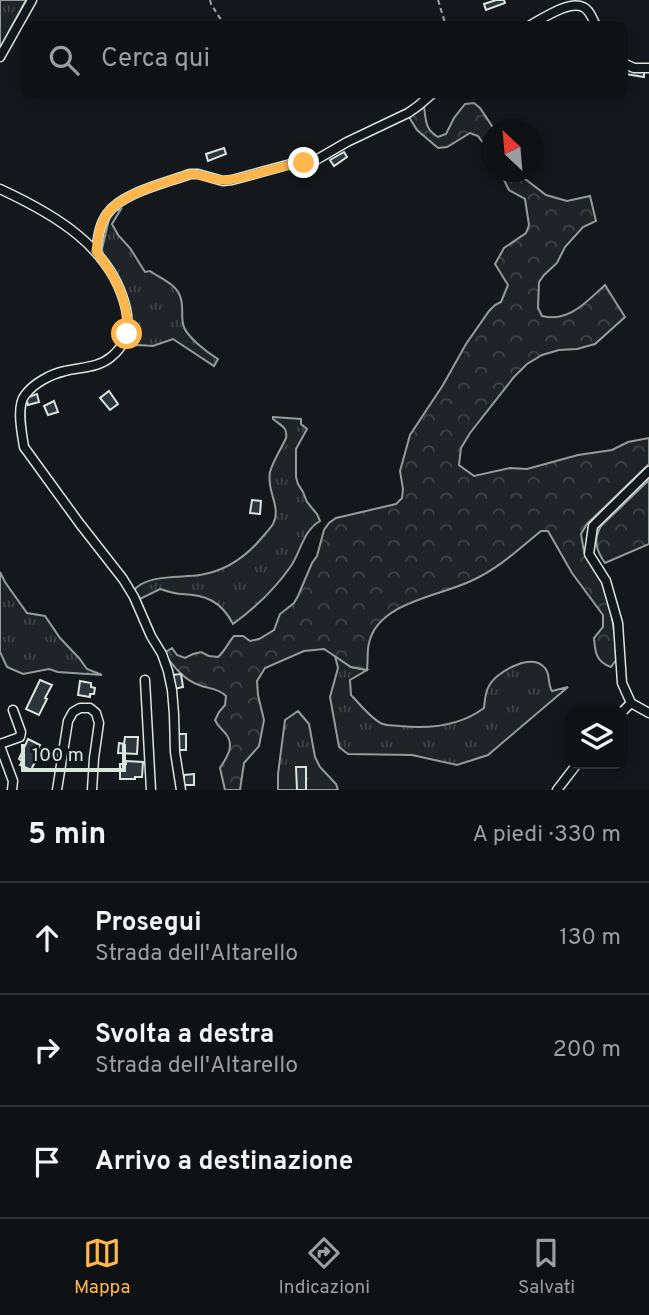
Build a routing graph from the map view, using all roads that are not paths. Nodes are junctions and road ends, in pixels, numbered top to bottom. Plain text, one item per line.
1 (32, 0) edge
2 (538, 21) edge
3 (594, 21) edge
4 (0, 57) edge
5 (628, 65) edge
6 (649, 68) edge
7 (427, 98) edge
8 (0, 189) edge
9 (96, 251) junction
10 (649, 471) edge
11 (145, 680) dead end
12 (631, 704) junction
13 (628, 707) edge
14 (13, 710) dead end
15 (649, 713) edge
16 (0, 745) edge
17 (573, 769) edge
18 (12, 790) edge
19 (57, 790) edge
20 (92, 790) edge
21 (151, 790) edge
22 (181, 790) edge
23 (557, 790) edge

1 - 4 street
2 - 3 street
5 - 6 street
7 - 9 street
8 - 9 street
9 - 22 street
10 - 12 street
11 - 21 street
12 - 13 street
12 - 15 street
14 - 16 street
16 - 18 street
17 - 23 street
19 - 20 street

